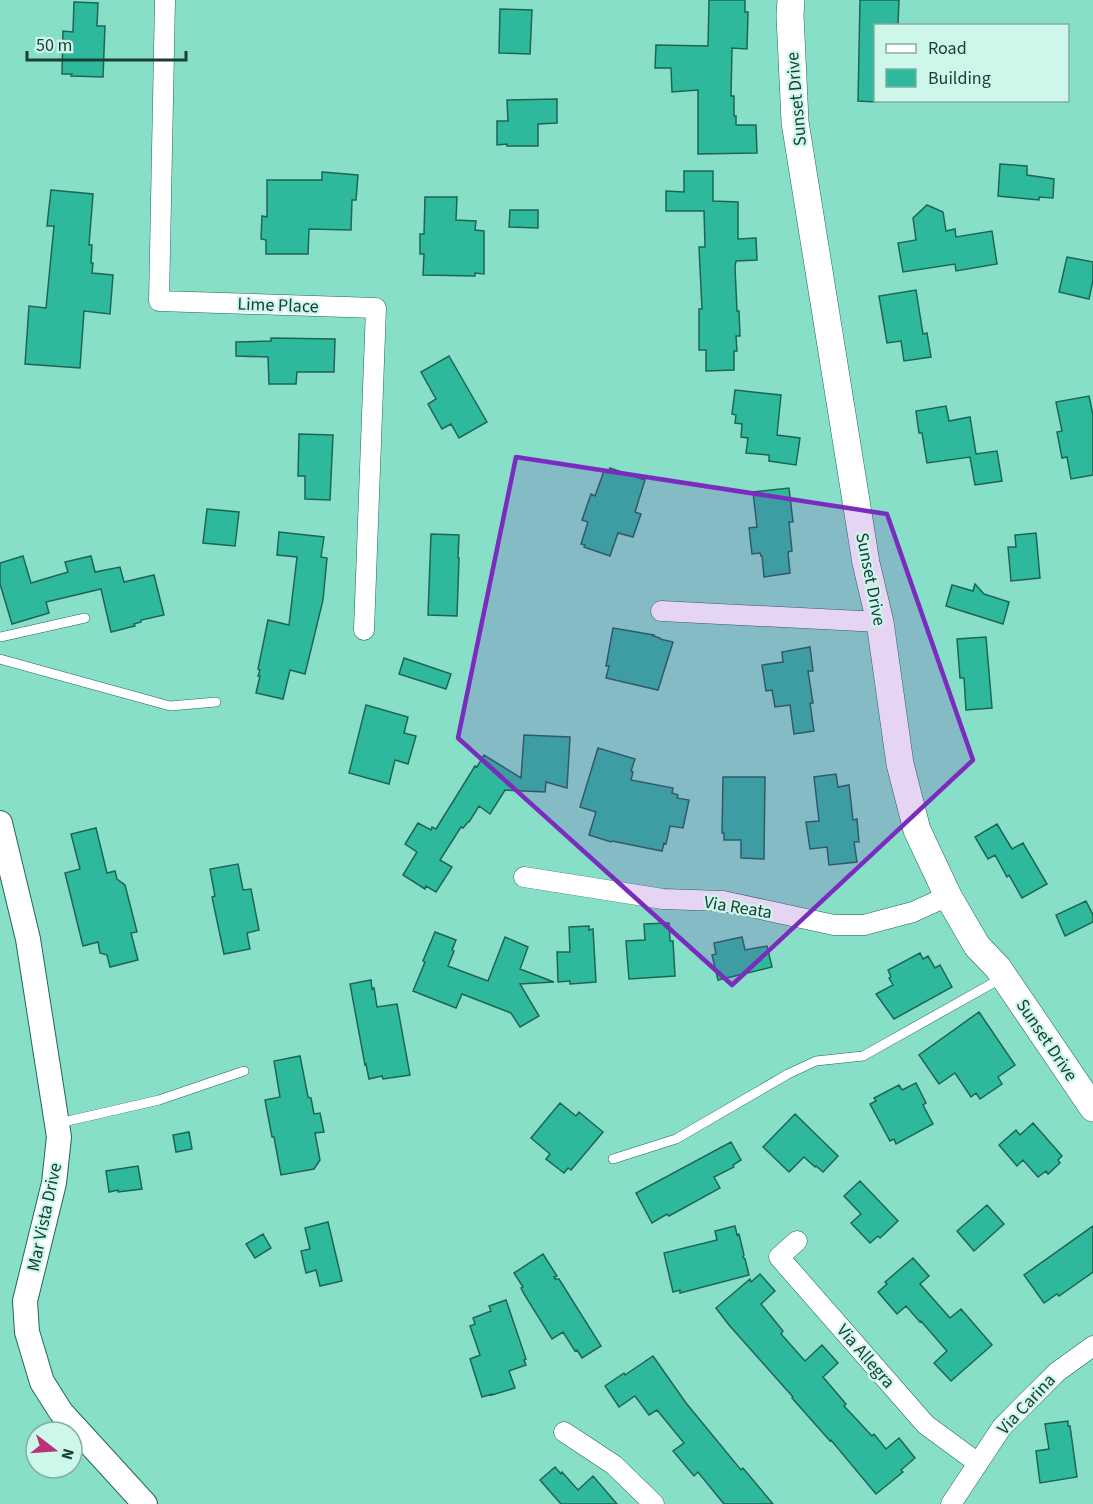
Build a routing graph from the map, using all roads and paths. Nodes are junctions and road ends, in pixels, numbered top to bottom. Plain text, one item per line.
1 (165, 0) edge
2 (791, 0) edge
3 (661, 611) dead end
4 (85, 618) dead end
5 (880, 622) junction
6 (363, 630) dead end
7 (0, 638) edge
8 (0, 659) edge
9 (216, 702) dead end
10 (0, 823) edge
11 (524, 877) dead end
12 (948, 896) junction
13 (1004, 977) junction
14 (244, 1071) dead end
15 (1093, 1108) edge
16 (57, 1123) junction
17 (614, 1159) dead end
18 (796, 1241) dead end
19 (1093, 1346) edge
20 (564, 1432) dead end
21 (978, 1463) junction
22 (144, 1504) edge
23 (654, 1504) edge
24 (951, 1504) edge

1 - 6 street, Lime Place
2 - 5 main road, Sunset Drive
3 - 5 street
4 - 7 lane
5 - 12 main road, Sunset Drive
8 - 9 lane
10 - 16 street, Mar Vista Drive
11 - 12 street, Via Reata
12 - 13 main road, Sunset Drive
13 - 15 main road, Sunset Drive
13 - 17 lane
14 - 16 lane
16 - 22 street, Mar Vista Drive
18 - 21 street, Via Allegra
19 - 21 street, Via Carina
20 - 23 street
21 - 24 street, Via Carina

